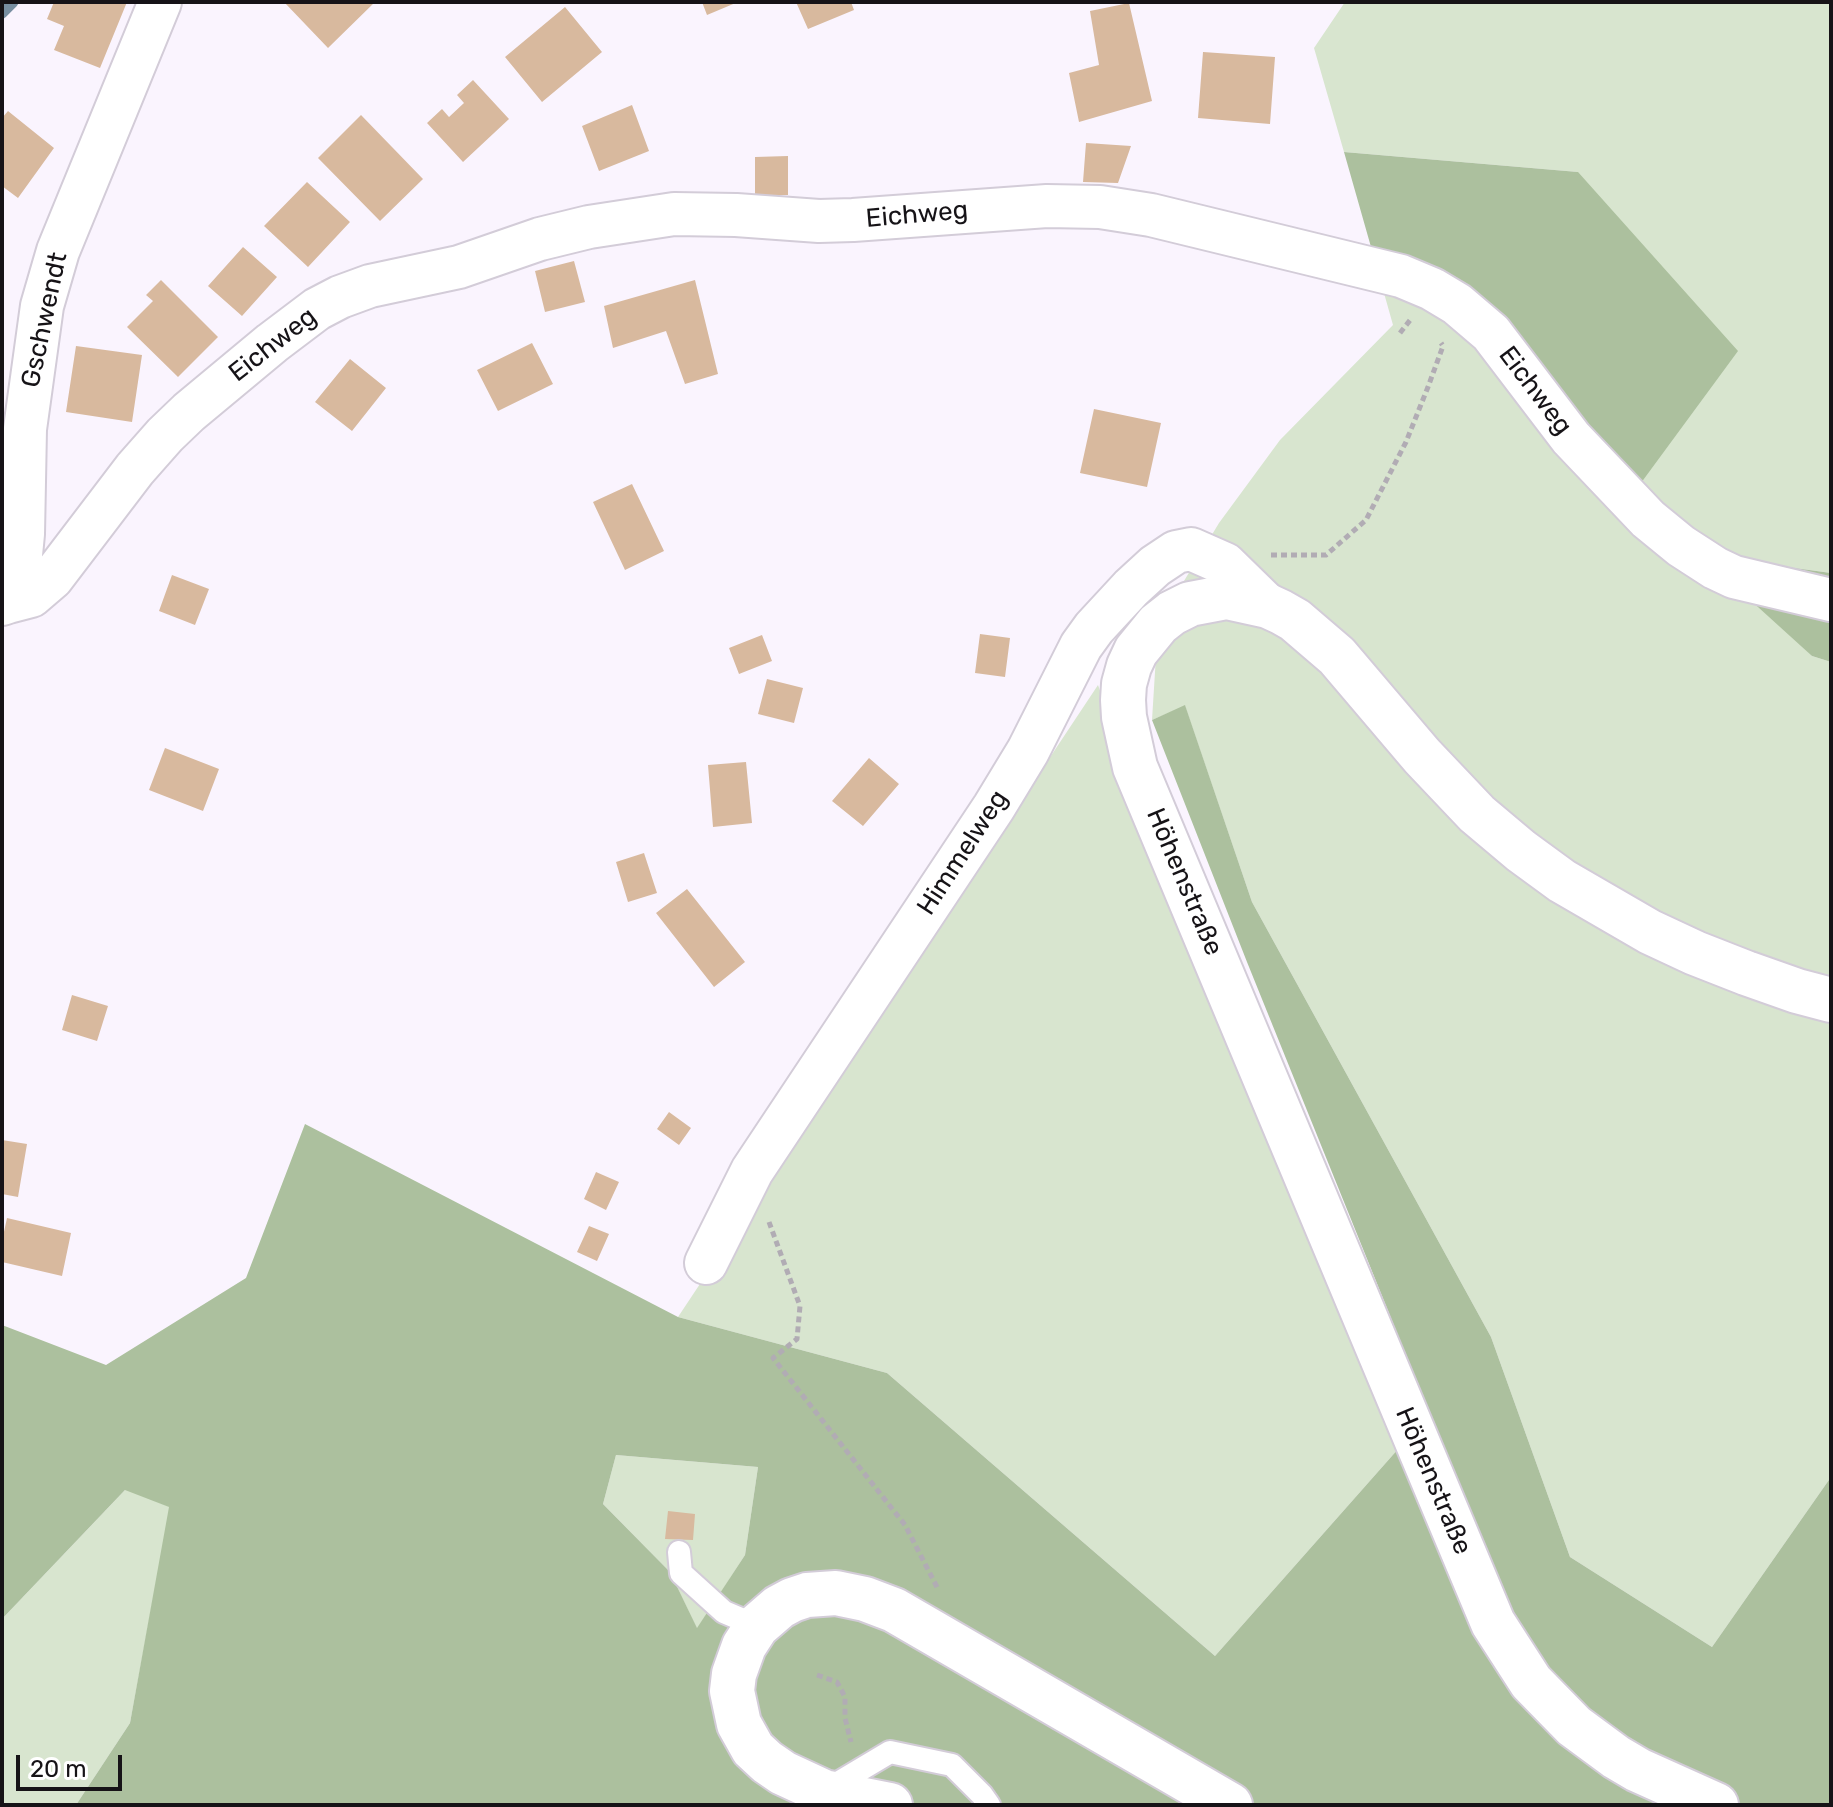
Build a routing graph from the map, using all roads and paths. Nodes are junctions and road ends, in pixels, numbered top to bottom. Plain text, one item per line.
1 (160, 2) edge
2 (1438, 335) dead end
3 (1225, 564) junction
4 (1831, 600) edge
5 (5, 603) edge
6 (1268, 606) junction
7 (1831, 1000) edge
8 (752, 1171) junction
9 (706, 1263) dead end
10 (679, 1552) dead end
11 (939, 1590) dead end
12 (757, 1626) junction
13 (817, 1675) dead end
14 (868, 1764) junction
15 (824, 1792) junction
16 (890, 1805) edge
17 (989, 1805) edge
18 (1230, 1805) edge
19 (1716, 1805) edge

1 - 5 street, Gschwendt
2 - 3 path
3 - 6 street, Himmelweg
3 - 8 street, Himmelweg
4 - 5 street, Eichweg
6 - 7 street, Höhenstraße
6 - 19 street, Höhenstraße
8 - 9 street, Himmelweg
8 - 11 path
10 - 12 lane
12 - 15 street
12 - 18 street
13 - 14 path
14 - 15 lane
14 - 17 lane
15 - 16 street

